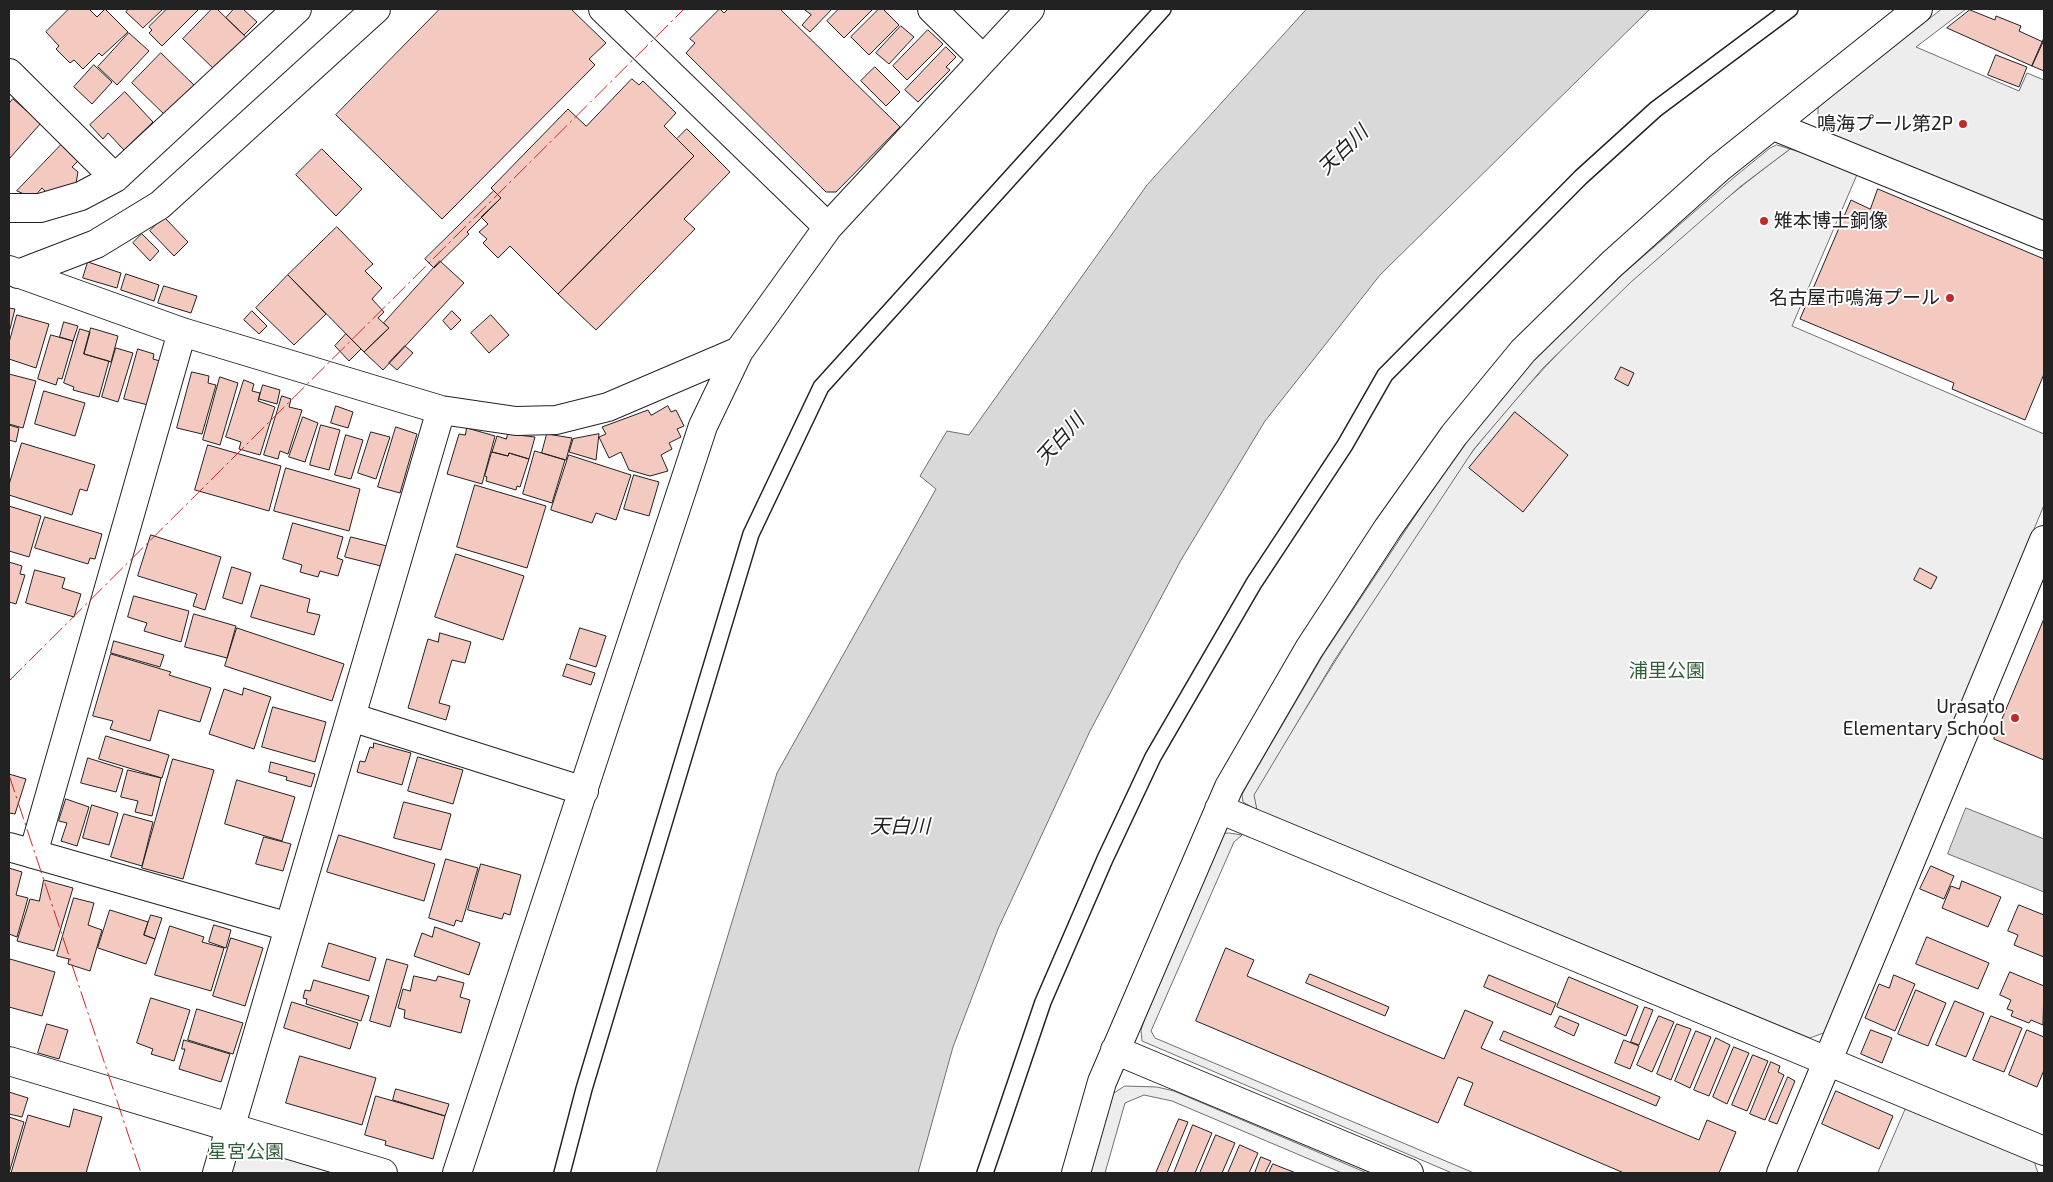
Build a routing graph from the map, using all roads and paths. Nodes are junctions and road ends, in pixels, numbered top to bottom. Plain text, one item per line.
1 (376, 9) edge
2 (603, 9) edge
3 (932, 9) edge
4 (1030, 9) edge
5 (1163, 9) edge
6 (1790, 9) edge
7 (1918, 9) edge
8 (285, 12) edge
9 (984, 59) junction
10 (9, 73) edge
11 (1774, 126) junction
12 (115, 178) junction
13 (9, 208) edge
14 (828, 227) junction
15 (2044, 236) edge
16 (14, 272) edge
17 (182, 332) junction
18 (739, 351) junction
19 (441, 410) junction
20 (2044, 543) edge
21 (351, 717) junction
22 (584, 791) junction
23 (1219, 809) junction
24 (21, 851) edge
25 (289, 927) junction
26 (1115, 1050) junction
27 (9, 1061) edge
28 (1828, 1061) junction
29 (231, 1126) junction
30 (2044, 1151) edge
31 (217, 1173) edge
32 (383, 1173) edge
33 (457, 1173) edge
34 (562, 1173) edge
35 (985, 1173) edge
36 (1076, 1173) edge
37 (1409, 1173) edge
38 (1782, 1173) edge

1 - 16 street
2 - 14 street
3 - 9 street
4 - 9 street
5 - 34 lane
6 - 35 lane
7 - 11 street
8 - 12 street
9 - 14 street
10 - 12 street
11 - 15 street
11 - 23 street
12 - 13 street
14 - 18 street
16 - 17 street
17 - 19 street
17 - 24 street
18 - 19 street
18 - 22 street
19 - 21 street
20 - 28 street
21 - 22 street
21 - 25 street
22 - 33 street
23 - 26 street
23 - 28 street
24 - 25 street
25 - 29 street
26 - 36 street
26 - 37 street
27 - 29 street
28 - 30 street
28 - 38 street
29 - 31 street
29 - 32 street

